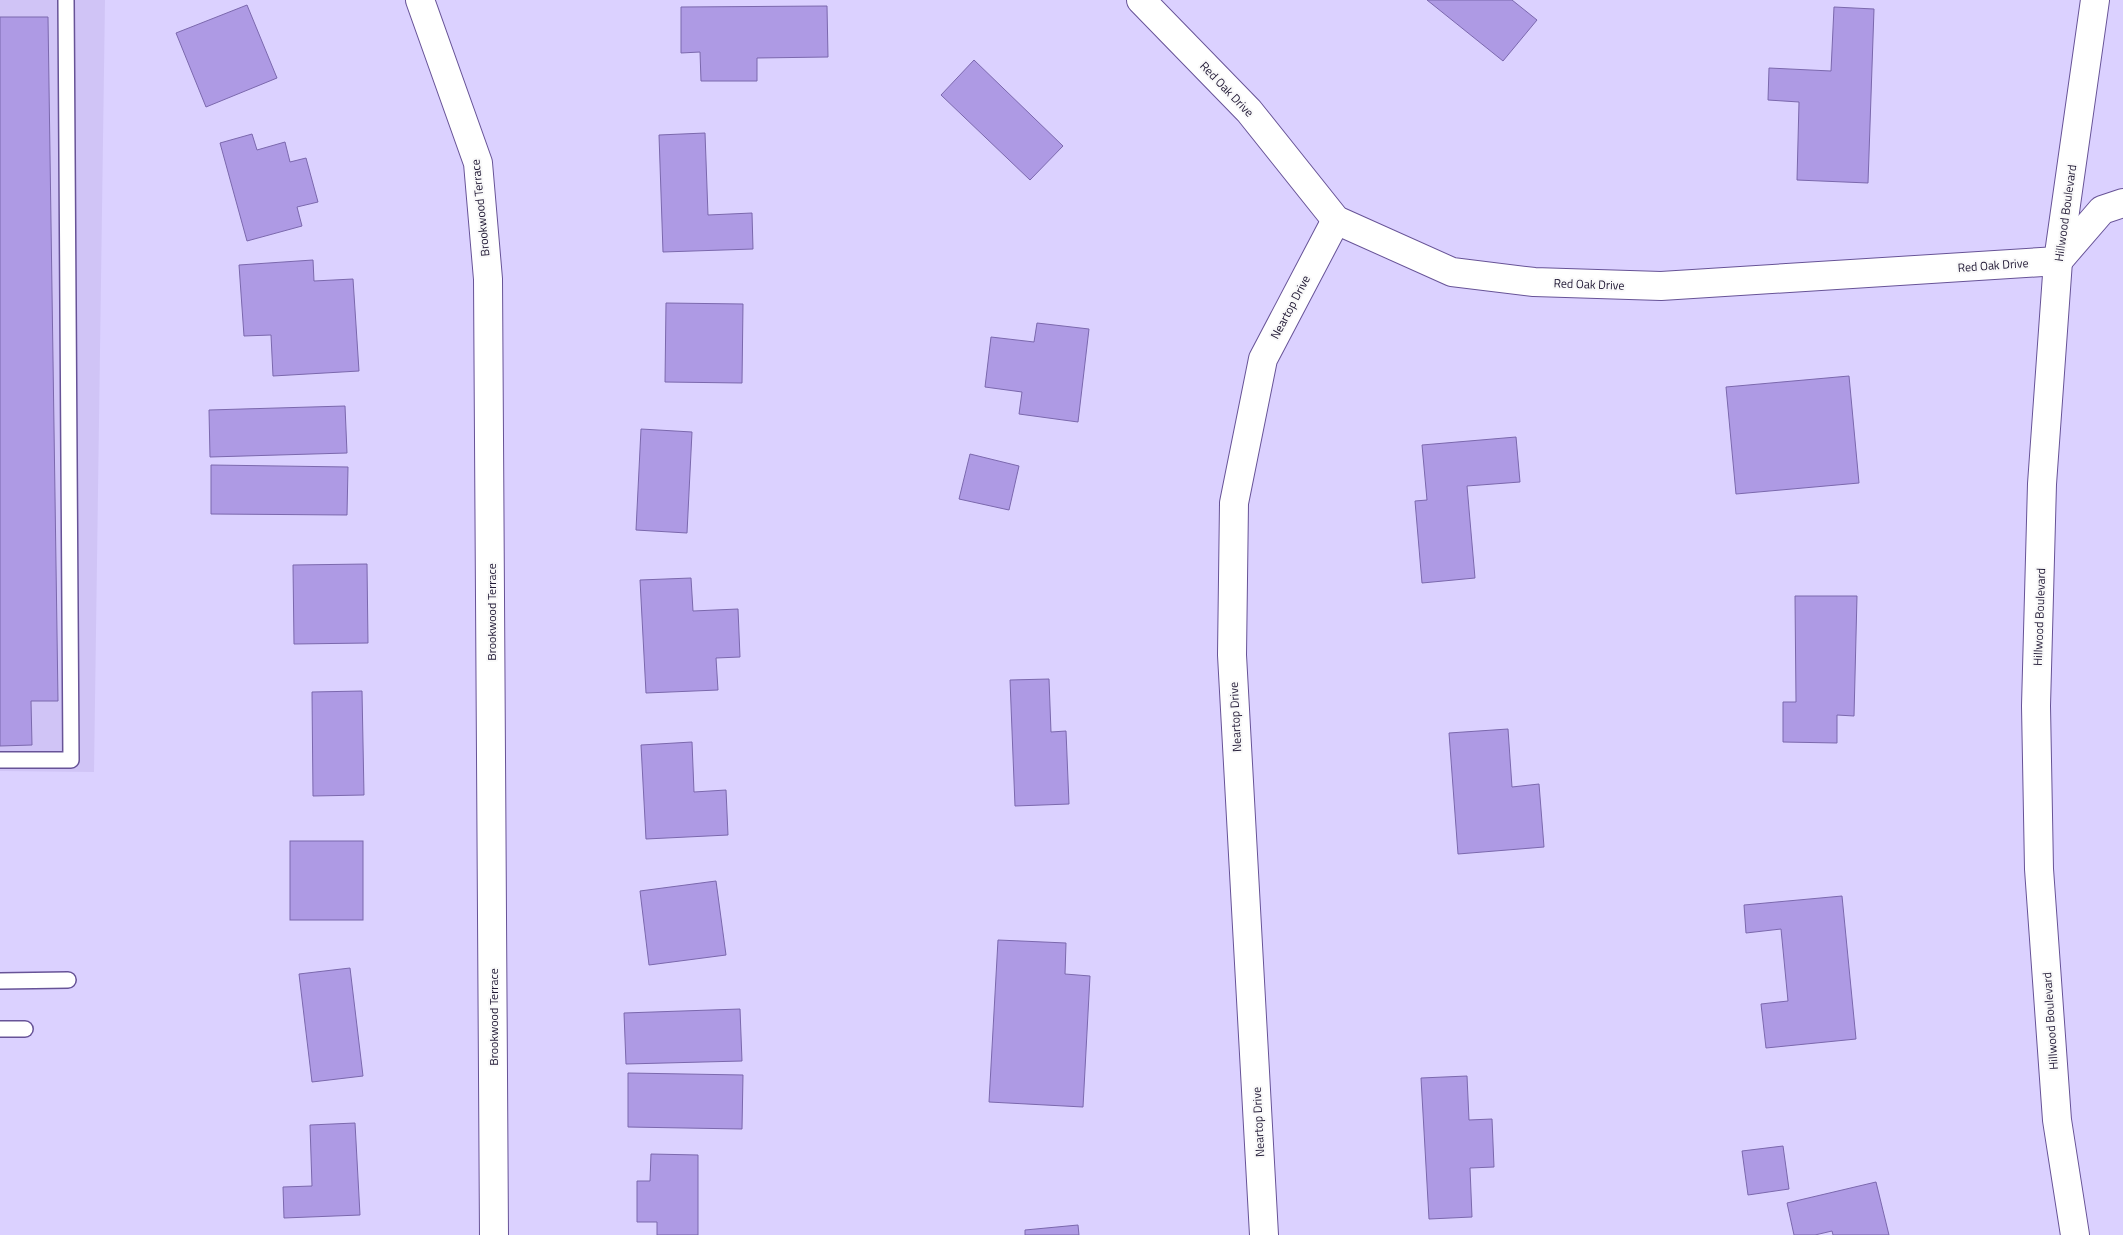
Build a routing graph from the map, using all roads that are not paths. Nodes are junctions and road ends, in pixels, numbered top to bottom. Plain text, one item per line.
1 (66, 0) edge
2 (420, 0) edge
3 (1140, 0) edge
4 (2095, 0) edge
5 (2123, 203) edge
6 (1336, 220) junction
7 (2058, 261) junction
8 (0, 760) edge
9 (68, 980) dead end
10 (0, 981) edge
11 (0, 1029) edge
12 (24, 1029) dead end
13 (494, 1235) edge
14 (1264, 1235) edge
15 (2076, 1235) edge

1 - 8 lane
2 - 13 street, Brookwood Terrace
3 - 6 street, Red Oak Drive
4 - 7 street, Hillwood Boulevard
5 - 7 street
6 - 7 street, Red Oak Drive
6 - 14 street, Neartop Drive
7 - 15 street, Hillwood Boulevard
9 - 10 lane
11 - 12 lane

